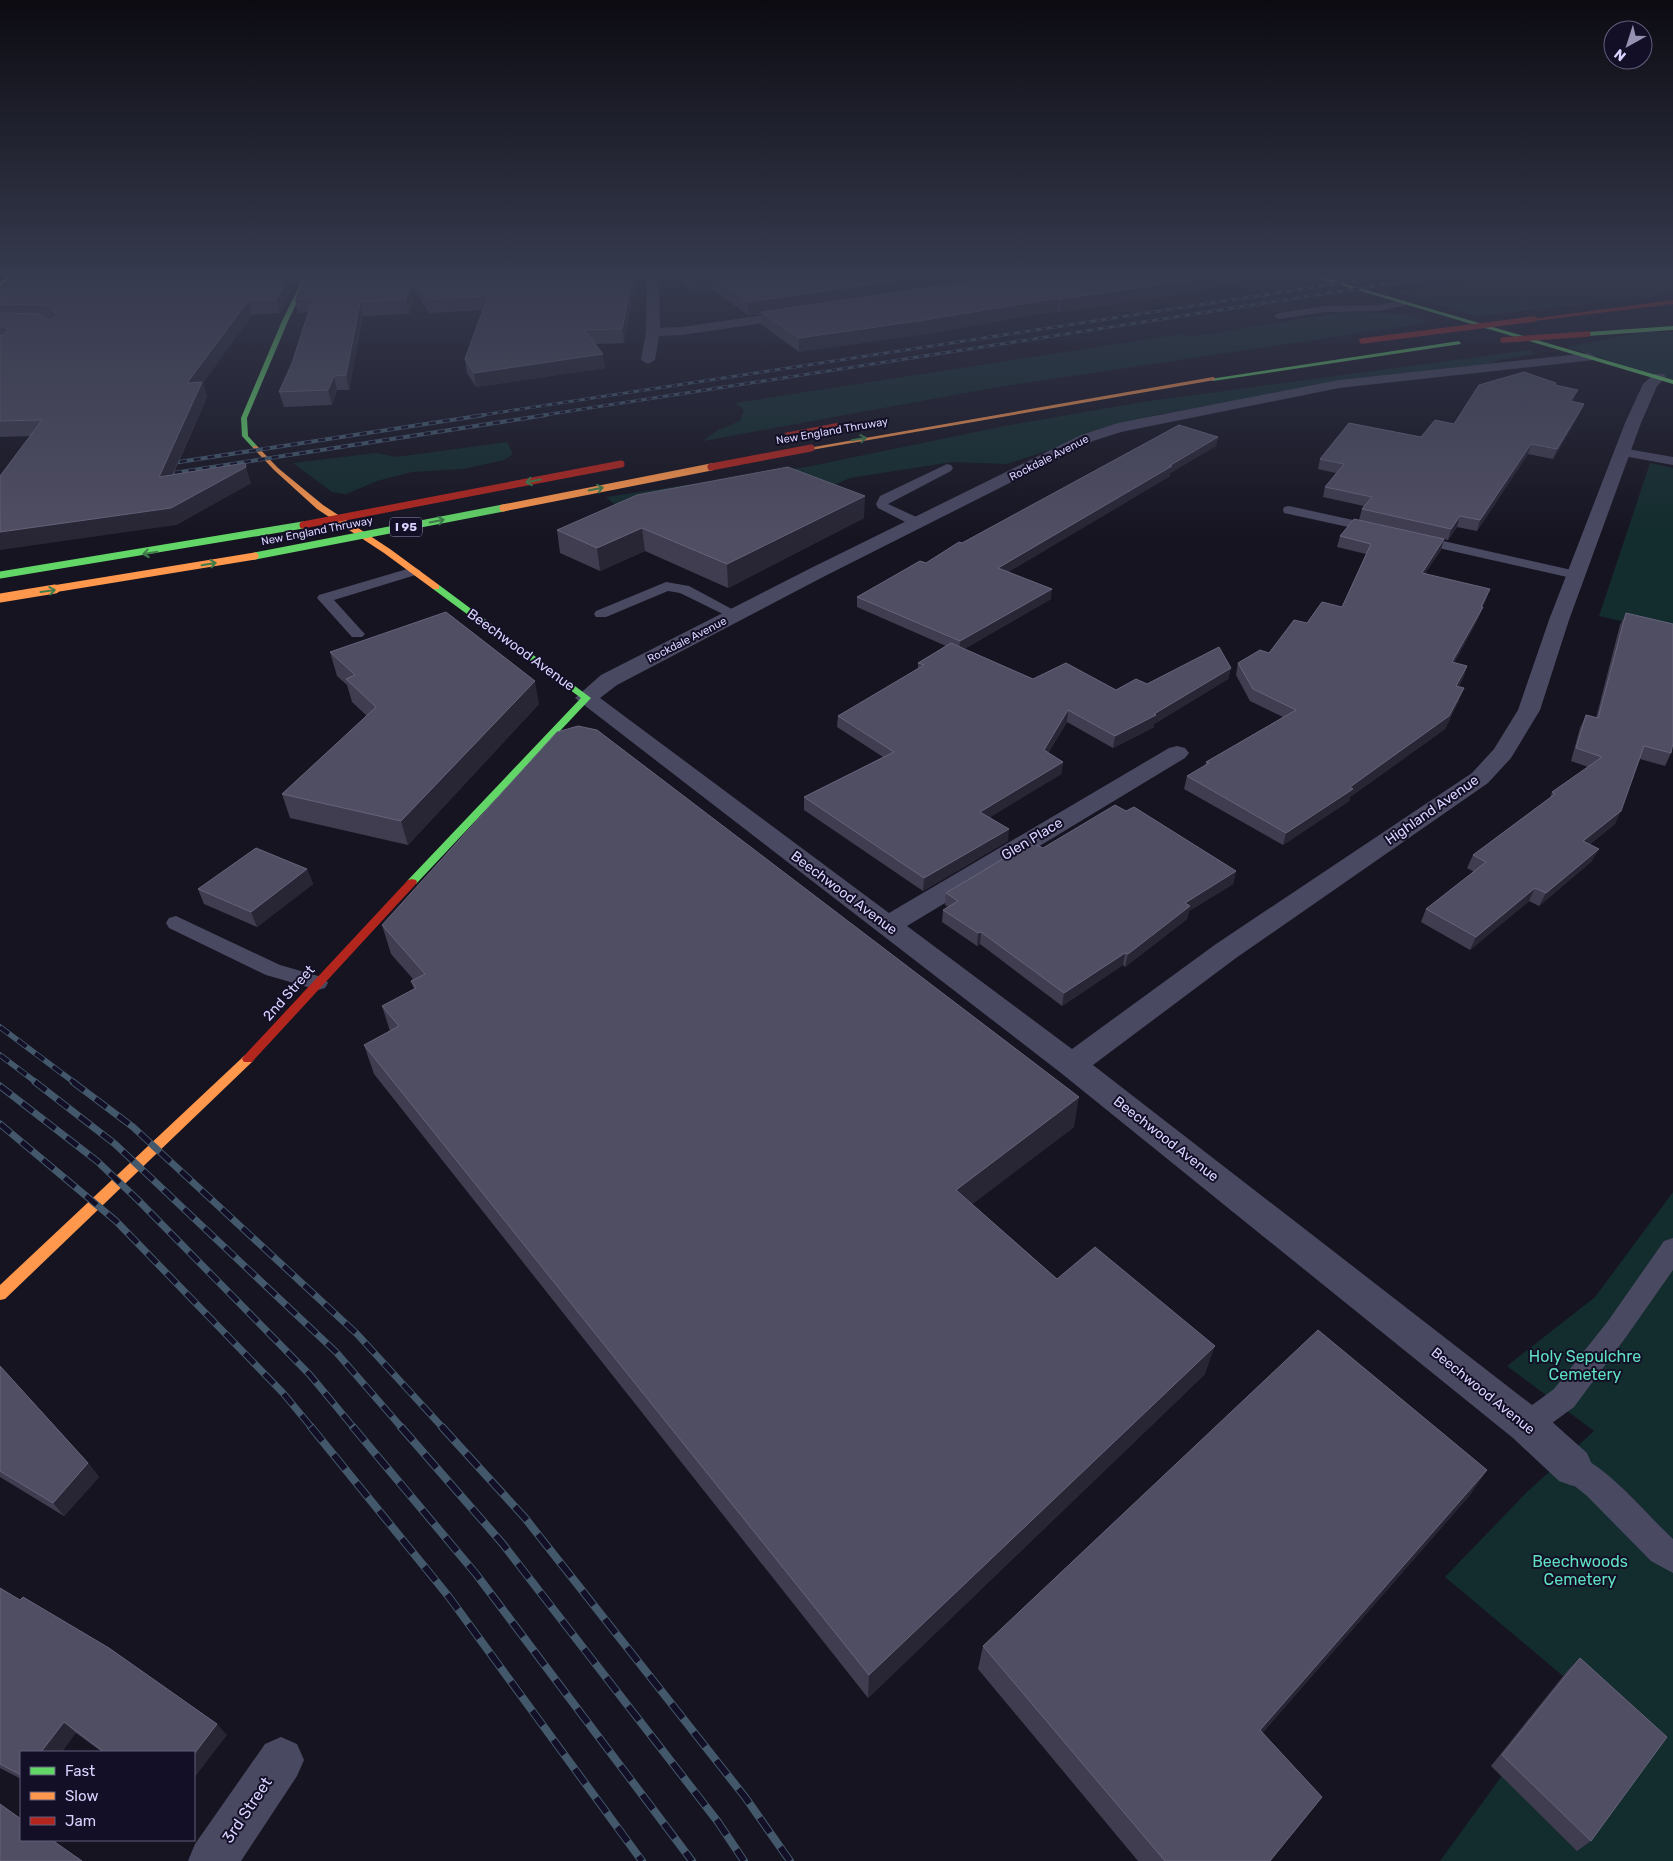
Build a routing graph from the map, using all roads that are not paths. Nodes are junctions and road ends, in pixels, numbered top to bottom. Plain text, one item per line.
1 (267, 364) edge
2 (1317, 364) edge
3 (1526, 364) edge
4 (1612, 364) edge
5 (1666, 380) edge
6 (846, 423) dead end
7 (783, 434) dead end
8 (1622, 452) junction
9 (1673, 461) edge
10 (633, 462) dead end
11 (947, 468) dead end
12 (1289, 510) dead end
13 (918, 523) junction
14 (414, 571) junction
15 (1576, 575) junction
16 (0, 576) edge
17 (0, 598) edge
18 (601, 614) dead end
19 (736, 615) junction
20 (357, 634) dead end
21 (586, 698) junction
22 (1177, 752) dead end
23 (176, 923) dead end
24 (887, 926) junction
25 (318, 983) junction
26 (1072, 1065) junction
27 (1673, 1249) edge
28 (6, 1280) edge
29 (1527, 1425) junction
30 (1573, 1467) joint
31 (1673, 1558) edge
32 (282, 1760) dead end
33 (212, 1861) edge

1 - 14 main road, Beechwood Avenue
17 -> 2 main road, New England Thruway / I 95, bridge
3 - 13 street, Rockdale Avenue
4 - 5 main road
5 - 8 street, Highland Avenue
6 - 7 main road, New England Thruway
8 - 9 lane
8 - 15 street, Highland Avenue
10 -> 16 main road, New England Thruway / I 95, bridge
11 - 13 lane
12 - 15 lane
13 - 19 street, Rockdale Avenue
14 - 20 lane
14 - 21 main road, Beechwood Avenue
15 - 26 street, Highland Avenue
18 - 19 lane
19 - 21 street, Rockdale Avenue
21 - 24 street, Beechwood Avenue
21 - 25 main road, 2nd Street
22 - 24 street, Glen Place
23 - 25 lane
24 - 26 street, Beechwood Avenue
25 - 28 main road, 2nd Street
26 - 29 street, Beechwood Avenue
27 - 29 lane
29 - 30 street, Beechwood Avenue
30 - 31 lane
32 - 33 street, 3rd Street

